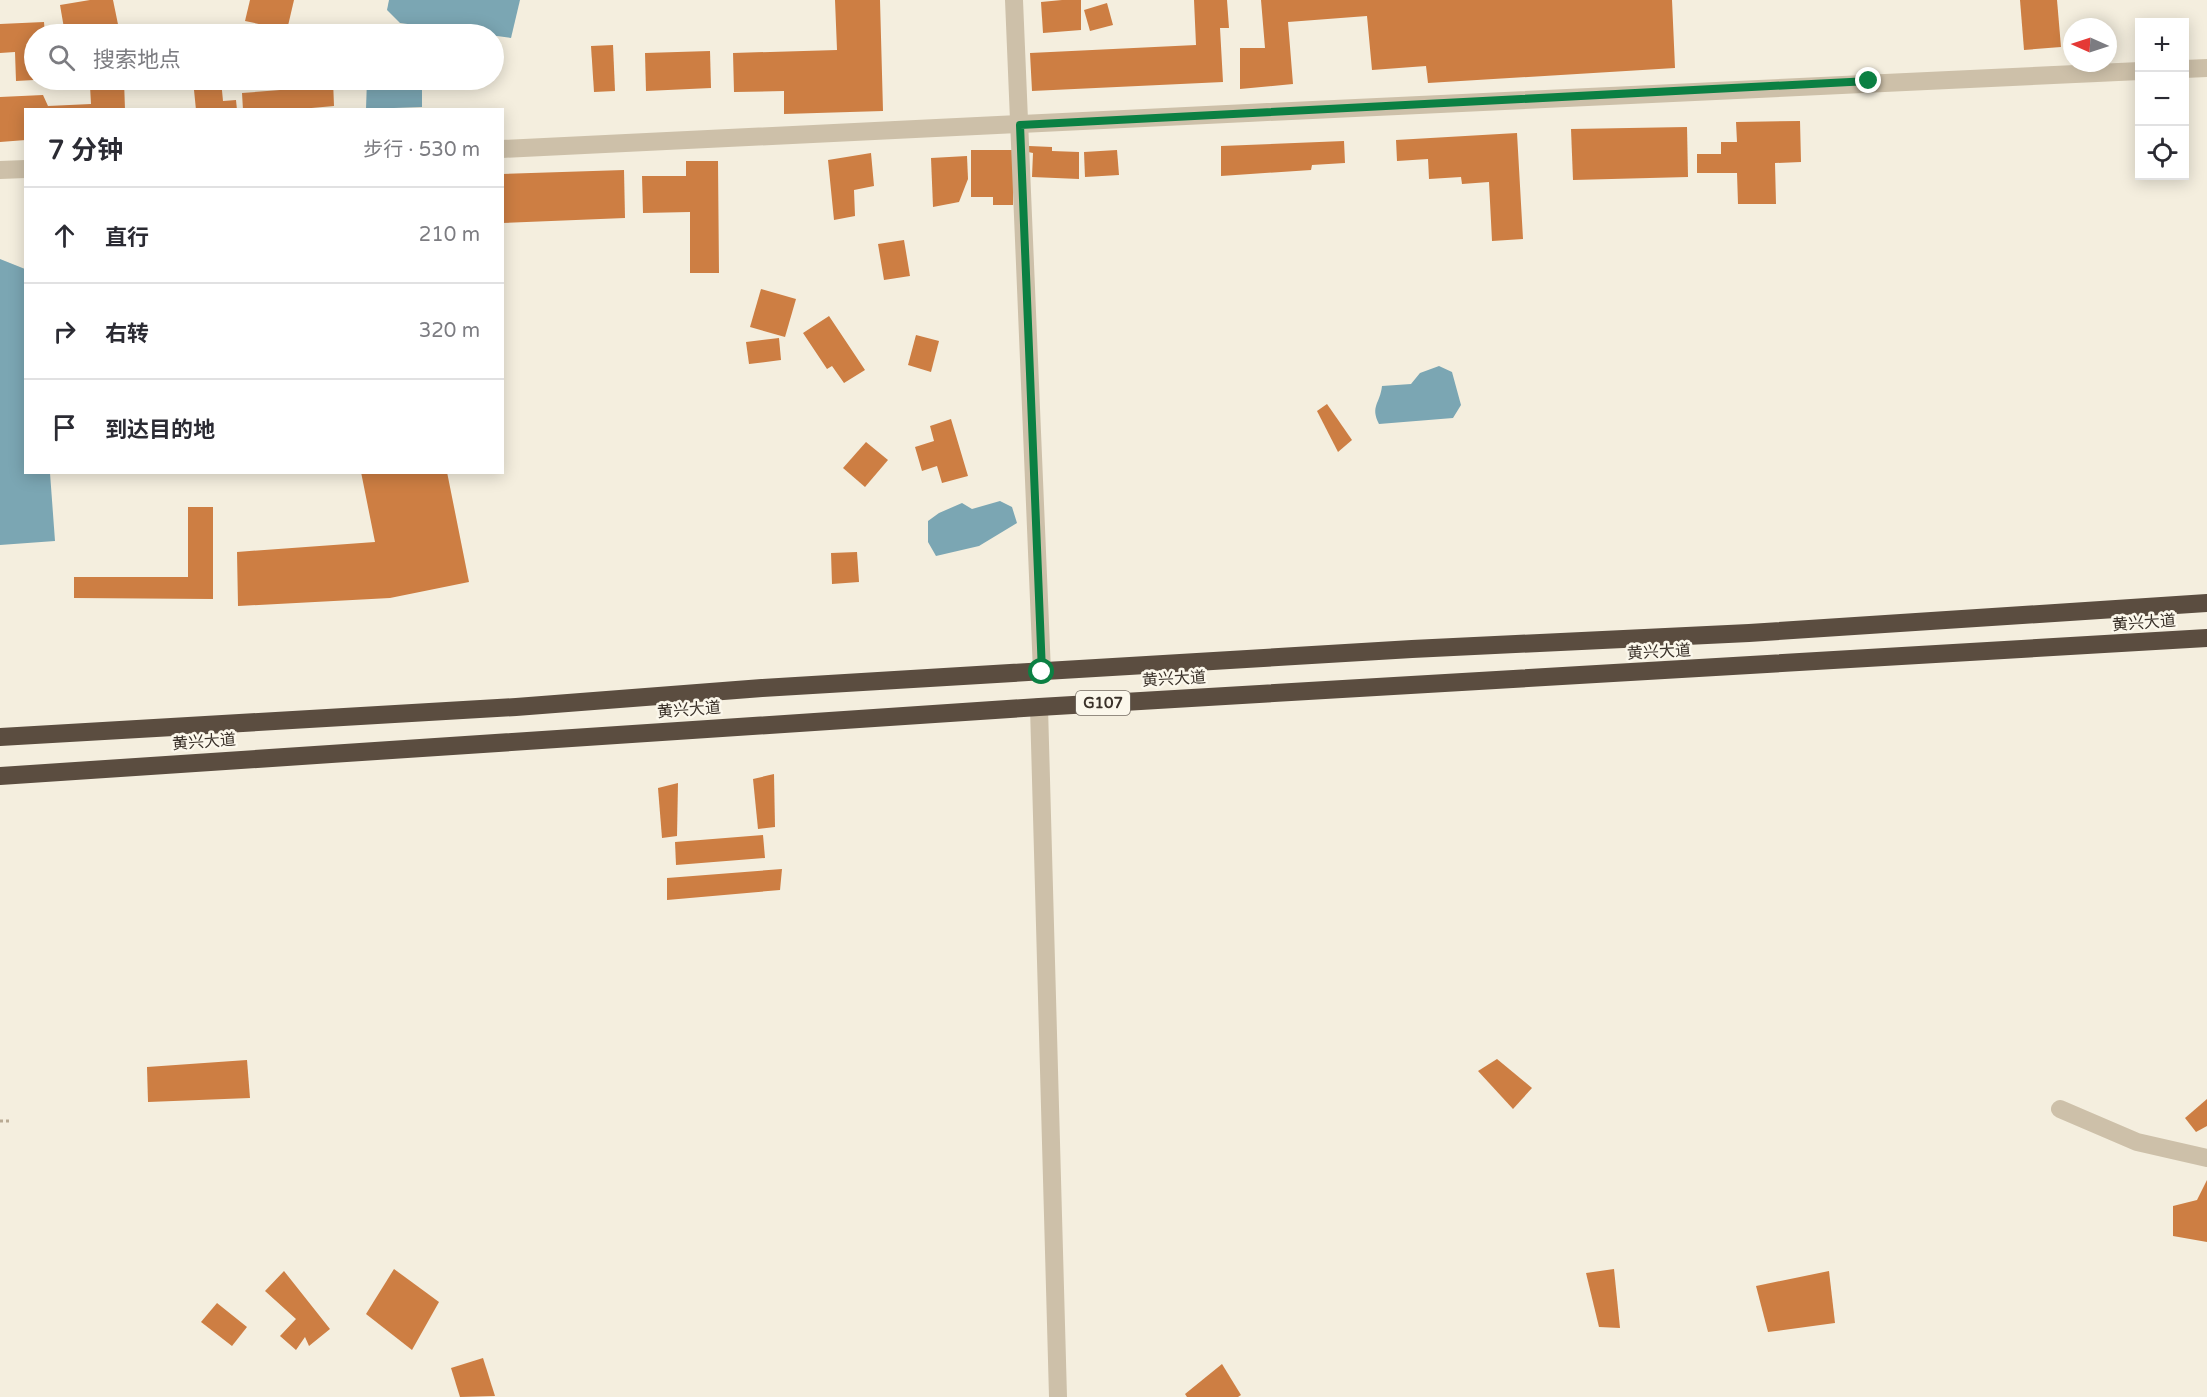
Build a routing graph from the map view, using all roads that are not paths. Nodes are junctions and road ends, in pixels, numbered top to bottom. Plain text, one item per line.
1 (1014, 0) edge
2 (2207, 68) edge
3 (2189, 69) edge
4 (2135, 71) edge
5 (1020, 125) junction
6 (504, 148) edge
7 (24, 169) edge
8 (0, 170) edge
9 (2207, 603) edge
10 (2207, 638) edge
11 (1042, 672) junction
12 (1039, 707) junction
13 (0, 737) edge
14 (0, 776) edge
15 (2060, 1109) dead end
16 (2207, 1158) edge
17 (1058, 1397) edge

1 - 5 street
2 - 3 street
4 - 5 street
5 - 6 street
5 - 11 street
7 - 8 street
9 - 11 highway, 黄兴大道 / G107
10 - 12 highway, 黄兴大道 / G107
11 - 13 highway, 黄兴大道 / G107
12 - 14 highway, 黄兴大道 / G107
12 - 17 street
15 - 16 street

